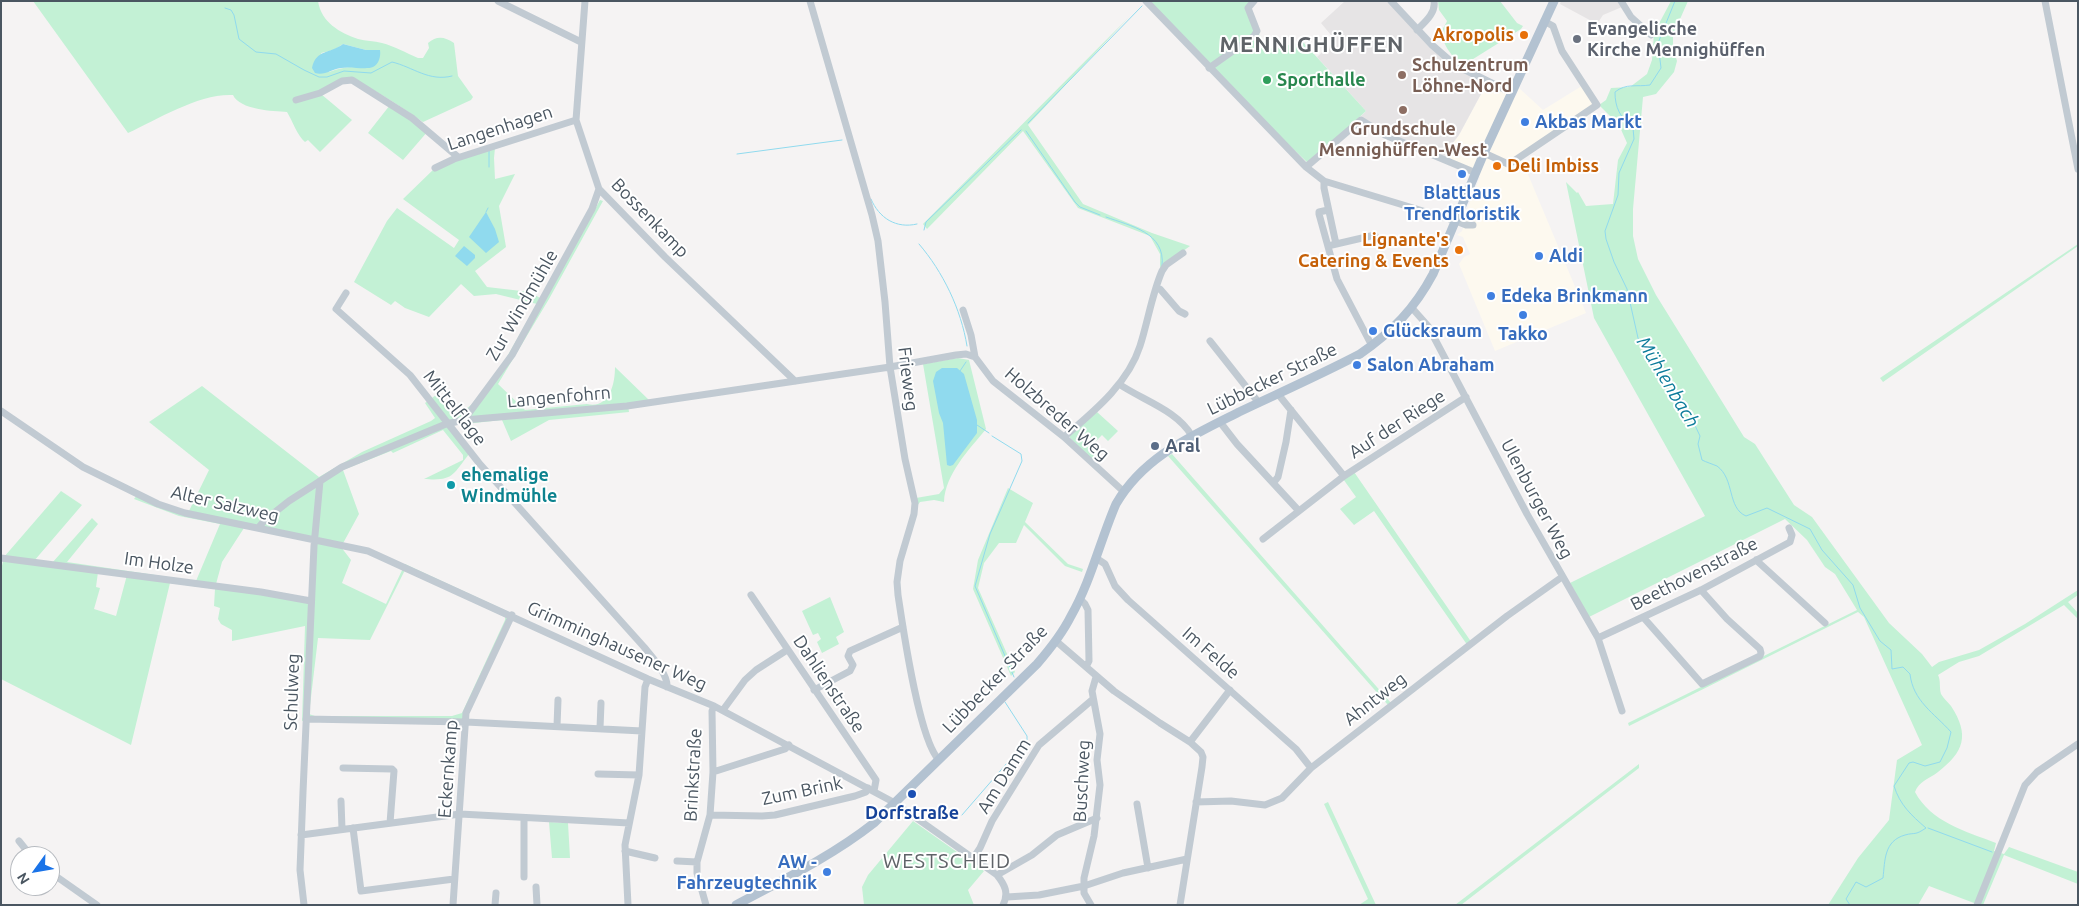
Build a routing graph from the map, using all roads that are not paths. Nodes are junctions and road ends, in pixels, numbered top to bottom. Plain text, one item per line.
1 (498, 1) edge
2 (585, 1) edge
3 (810, 1) edge
4 (1146, 1) edge
5 (1254, 1) edge
6 (1391, 1) edge
7 (1434, 1) edge
8 (1554, 1) edge
9 (1621, 1) edge
10 (2045, 1) edge
11 (1544, 21) junction
12 (1417, 30) junction
13 (1651, 35) dead end
14 (581, 42) junction
15 (1209, 68) junction
16 (1512, 93) junction
17 (296, 100) dead end
18 (576, 120) junction
19 (1484, 153) junction
20 (458, 157) junction
21 (1306, 167) junction
22 (435, 168) dead end
23 (2078, 169) edge
24 (1476, 173) junction
25 (1324, 182) junction
26 (598, 188) junction
27 (606, 198) junction
28 (597, 199) junction
29 (1328, 210) junction
30 (1456, 220) junction
31 (1473, 225) dead end
32 (1375, 235) dead end
33 (1336, 244) junction
34 (1327, 246) junction
35 (1183, 253) dead end
36 (1157, 288) junction
37 (346, 293) dead end
38 (1412, 308) junction
39 (963, 310) dead end
40 (1185, 314) dead end
41 (1210, 341) dead end
42 (1372, 346) junction
43 (975, 357) junction
44 (890, 367) junction
45 (795, 381) junction
46 (1119, 384) junction
47 (1278, 394) junction
48 (1466, 397) junction
49 (1258, 403) junction
50 (1291, 410) junction
51 (1, 411) edge
52 (464, 420) junction
53 (1220, 422) junction
54 (446, 424) junction
55 (1192, 436) junction
56 (1064, 437) junction
57 (1344, 476) junction
58 (320, 481) junction
59 (1274, 482) junction
60 (1124, 491) junction
61 (1299, 511) junction
62 (258, 528) junction
63 (1789, 528) dead end
64 (1263, 539) dead end
65 (316, 540) junction
66 (1, 558) edge
67 (1096, 558) junction
68 (1756, 560) junction
69 (1562, 577) junction
70 (1701, 590) junction
71 (751, 595) dead end
72 (1080, 599) junction
73 (311, 602) junction
74 (512, 615) junction
75 (1642, 617) junction
76 (1826, 623) dead end
77 (903, 627) junction
78 (1598, 638) junction
79 (1056, 641) junction
80 (787, 650) junction
81 (1086, 667) junction
82 (1096, 677) junction
83 (648, 679) junction
84 (667, 687) junction
85 (814, 690) junction
86 (1230, 690) junction
87 (558, 700) dead end
88 (1092, 700) junction
89 (601, 703) dead end
90 (714, 706) junction
91 (723, 710) junction
92 (1622, 711) dead end
93 (306, 719) junction
94 (466, 722) junction
95 (557, 726) junction
96 (600, 728) junction
97 (642, 731) junction
98 (1190, 742) junction
99 (2078, 744) edge
100 (789, 745) junction
101 (939, 760) junction
102 (343, 768) dead end
103 (1311, 768) junction
104 (713, 772) junction
105 (598, 774) dead end
106 (640, 775) junction
107 (871, 790) junction
108 (341, 801) dead end
109 (1196, 802) junction
110 (895, 803) junction
111 (1137, 804) dead end
112 (460, 814) junction
113 (710, 815) junction
114 (524, 818) junction
115 (1097, 818) junction
116 (390, 823) junction
117 (629, 823) junction
118 (353, 828) junction
119 (342, 829) junction
120 (301, 835) junction
121 (19, 841) dead end
122 (23, 846) edge
123 (625, 852) junction
124 (655, 858) dead end
125 (974, 858) junction
126 (1187, 859) junction
127 (677, 861) dead end
128 (697, 862) junction
129 (1148, 868) junction
130 (997, 875) junction
131 (524, 877) dead end
132 (454, 878) junction
133 (60, 879) edge
134 (1084, 886) junction
135 (536, 887) dead end
136 (496, 893) dead end
137 (1007, 897) junction
138 (97, 905) edge
139 (304, 905) edge
140 (453, 905) edge
141 (495, 905) edge
142 (537, 905) edge
143 (628, 905) edge
144 (706, 905) edge
145 (736, 905) edge
146 (1003, 905) edge
147 (1091, 905) edge
148 (1180, 905) edge
149 (1977, 905) edge

1 - 14 street
2 - 14 street, Bossenkamp
3 - 44 street, Frieweg
4 - 15 street
5 - 15 street
6 - 12 street
7 - 12 street
8 - 11 main road, Lübbecker Straße
9 - 13 street
10 - 23 street
11 - 16 main road, Lübbecker Straße
11 - 19 street
12 - 16 street
14 - 18 street, Bossenkamp
15 - 21 street
16 - 19 main road, Lübbecker Straße
17 - 20 street
18 - 20 street, Langenhagen
18 - 26 street, Bossenkamp
19 - 24 main road, Lübbecker Straße
20 - 22 street, Langenhagen
21 - 24 street
21 - 25 street
24 - 30 main road, Lübbecker Straße
25 - 29 street
25 - 30 street
26 - 27 street, Bossenkamp
26 - 28 street, Zur Windmühle
27 - 28 street
27 - 45 street, Bossenkamp
28 - 52 street, Zur Windmühle
29 - 33 street
29 - 34 street
30 - 31 street
30 - 38 main road, Lübbecker Straße
32 - 33 street
33 - 34 street
34 - 42 street
35 - 36 street
36 - 40 street
36 - 46 street
37 - 54 street, Mittelflage
38 - 42 main road, Lübbecker Straße
38 - 48 street, Ulenburger Weg
39 - 43 street, Holzbreder Weg
41 - 49 street
42 - 47 main road, Lübbecker Straße
43 - 44 street
43 - 56 street, Holzbreder Weg
44 - 45 street, Langenfohrn
44 - 77 street, Frieweg
45 - 52 street, Langenfohrn
46 - 55 street
46 - 56 street
47 - 49 main road, Lübbecker Straße
47 - 50 street, Auf der Riege
48 - 57 street, Auf der Riege
48 - 69 street, Ulenburger Weg
49 - 53 main road, Lübbecker Straße
50 - 57 street, Auf der Riege
50 - 59 street
51 - 62 street, Alter Salzweg
52 - 54 street, Langenfohrn
53 - 55 main road, Lübbecker Straße
53 - 59 street
54 - 58 street, Langenfohrn
54 - 84 street, Mittelflage
55 - 60 main road, Lübbecker Straße
56 - 60 street, Holzbreder Weg
57 - 61 street, Auf der Riege
58 - 62 street, Langenfohrn
58 - 65 street, Schulweg
59 - 61 street
60 - 67 main road, Lübbecker Straße
61 - 64 street, Auf der Riege
62 - 65 street, Alter Salzweg
63 - 68 street, Beethovenstraße
65 - 73 street, Schulweg
65 - 74 street, Grimminghausener Weg
66 - 73 street, Im Holze
67 - 72 main road, Lübbecker Straße
67 - 86 street, Im Felde
68 - 70 street, Beethovenstraße
68 - 76 street
69 - 78 street, Ulenburger Weg
69 - 103 street, Ahntweg
70 - 75 street, Beethovenstraße
70 - 75 street
71 - 80 street, Dahlienstraße
72 - 79 main road, Lübbecker Straße
72 - 81 street
73 - 93 street, Schulweg
74 - 83 street, Grimminghausener Weg
74 - 94 street, Eckernkamp
75 - 78 street, Beethovenstraße
77 - 85 street
77 - 101 street, Frieweg
78 - 92 street, Ulenburger Weg
79 - 81 street
79 - 101 main road, Lübbecker Straße
80 - 85 street, Dahlienstraße
80 - 91 street
81 - 82 street
82 - 88 street, Buschweg
82 - 98 street
83 - 84 street, Grimminghausener Weg
83 - 97 street
84 - 90 street, Grimminghausener Weg
85 - 107 street, Dahlienstraße
86 - 98 street
86 - 103 street, Im Felde
87 - 95 street
88 - 115 street, Buschweg
88 - 125 street, Am Damm
89 - 96 street
90 - 91 street, Grimminghausener Weg
90 - 104 street, Brinkstraße
91 - 100 street, Grimminghausener Weg
93 - 94 street
93 - 120 street, Schulweg
94 - 95 street
94 - 112 street, Eckernkamp
95 - 96 street
96 - 97 street
97 - 106 street
98 - 109 street
99 - 149 street
100 - 104 street
100 - 107 street, Grimminghausener Weg
101 - 110 main road, Lübbecker Straße
102 - 116 street
103 - 109 street, Ahntweg
104 - 113 street, Brinkstraße
105 - 106 street
106 - 117 street
107 - 110 street, Grimminghausener Weg
107 - 113 street, Zum Brink
108 - 119 street
109 - 126 street
110 - 125 street
110 - 145 main road, Lübbecker Straße
111 - 129 street
112 - 114 street
112 - 116 street
112 - 132 street, Eckernkamp
113 - 128 street, Brinkstraße
114 - 117 street
114 - 131 street
115 - 130 street
115 - 134 street, Buschweg
116 - 118 street
117 - 123 street
118 - 119 street
118 - 132 street
119 - 120 street
120 - 139 street, Schulweg
121 - 122 street
123 - 124 street
123 - 143 street
125 - 130 street
126 - 129 street
126 - 148 street
127 - 128 street
128 - 144 street, Brinkstraße
129 - 134 street
130 - 137 street
132 - 140 street, Eckernkamp
133 - 138 street
134 - 137 street
134 - 147 street
135 - 142 street
136 - 141 street
137 - 146 street

